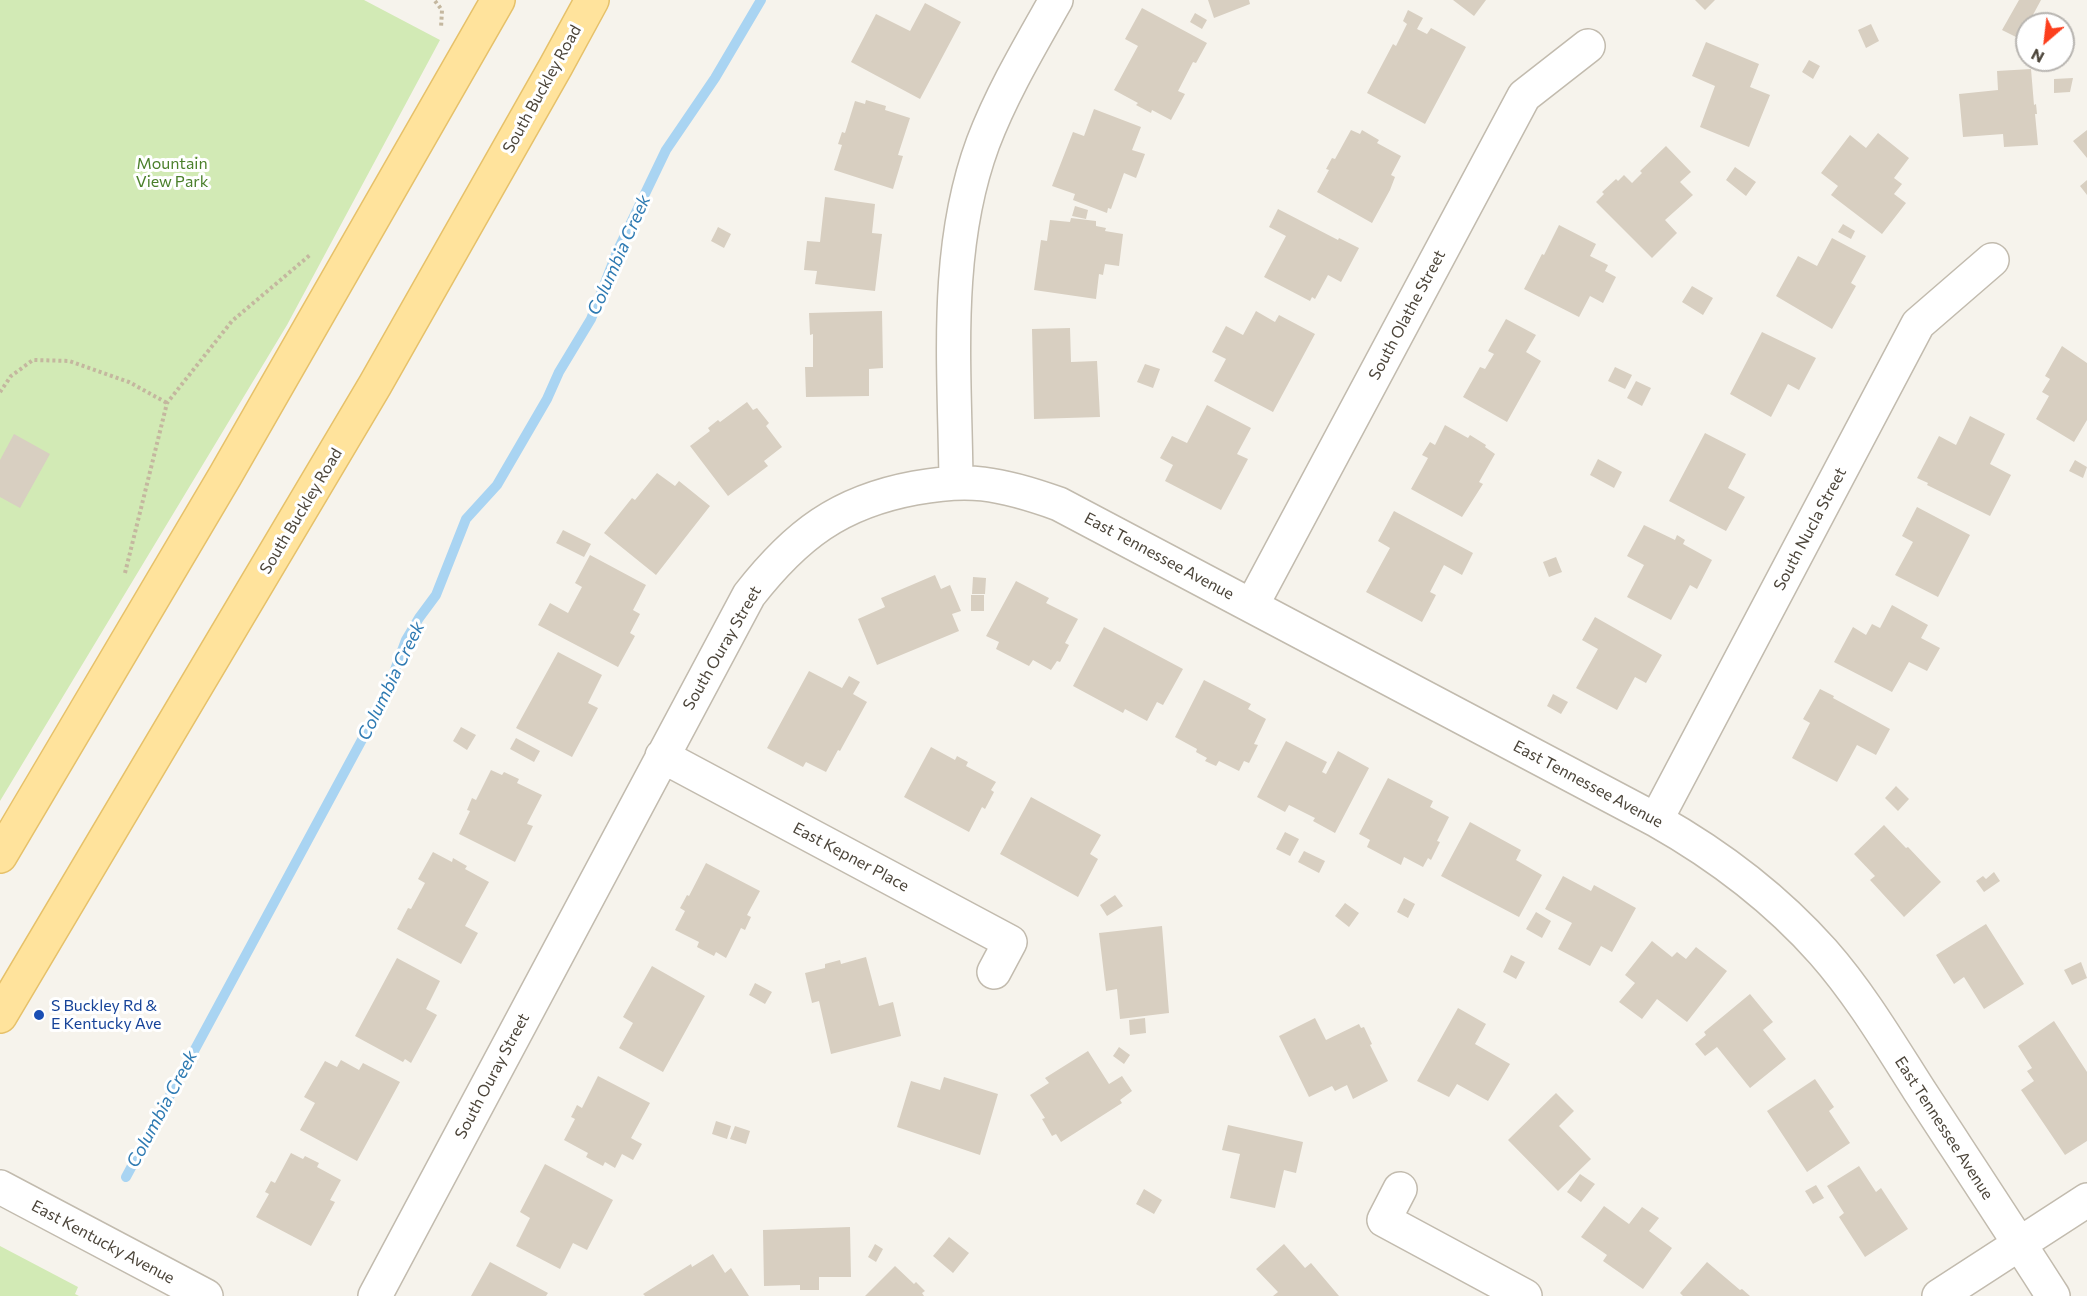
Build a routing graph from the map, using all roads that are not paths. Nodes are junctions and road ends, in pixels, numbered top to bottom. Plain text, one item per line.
1 (497, 0) edge
2 (592, 0) edge
3 (1056, 0) edge
4 (1588, 46) dead end
5 (1992, 260) dead end
6 (956, 483) junction
7 (1252, 605) junction
8 (662, 756) junction
9 (1656, 820) junction
10 (0, 856) edge
11 (994, 972) dead end
12 (0, 1016) edge
13 (0, 1187) edge
14 (1400, 1189) dead end
15 (2087, 1200) edge
16 (2019, 1244) junction
17 (206, 1296) edge
18 (375, 1296) edge
19 (1525, 1296) edge
20 (1939, 1296) edge
21 (2053, 1296) edge

1 - 10 main road
2 - 12 main road, South Buckley Road
3 - 6 street
4 - 7 street, South Olathe Street
5 - 9 street, South Nucla Street
6 - 7 street, East Tennessee Avenue
6 - 8 street, South Ouray Street
7 - 9 street, East Tennessee Avenue
8 - 11 street, East Kepner Place
8 - 18 street, South Ouray Street
9 - 16 street, East Tennessee Avenue
13 - 17 street, East Kentucky Avenue
14 - 19 street
15 - 16 street
16 - 20 street
16 - 21 street, East Tennessee Avenue

